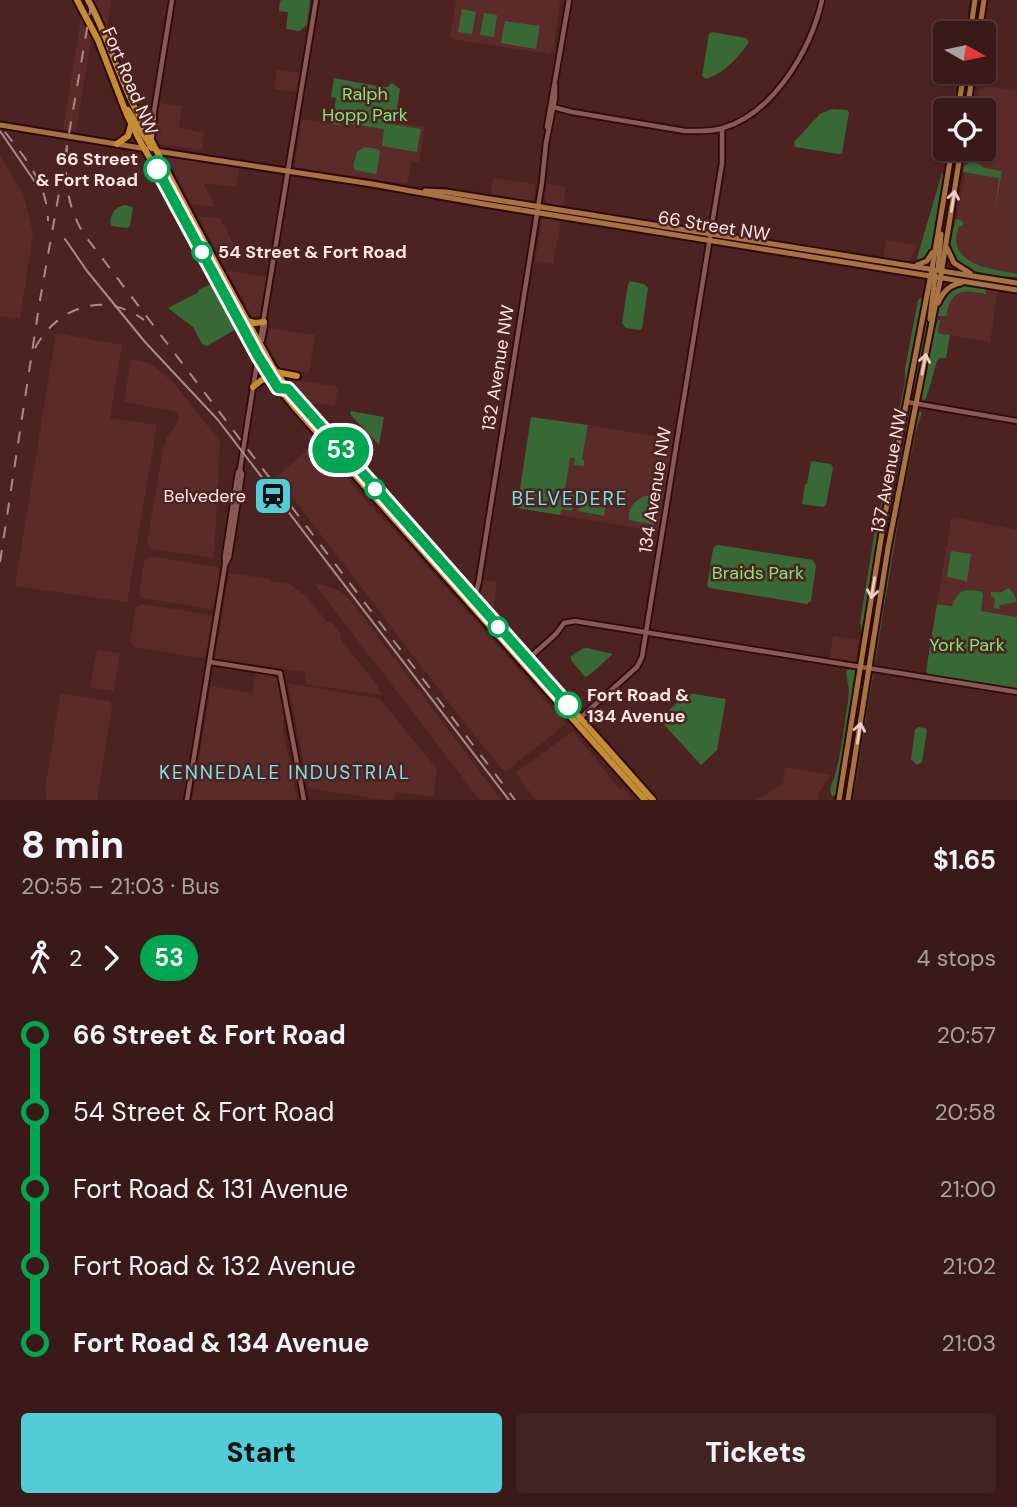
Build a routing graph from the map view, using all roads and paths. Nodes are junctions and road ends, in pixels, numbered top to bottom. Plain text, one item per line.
1 (77, 0) edge
2 (88, 0) edge
3 (172, 0) edge
4 (316, 0) edge
5 (569, 0) edge
6 (822, 0) edge
7 (975, 0) edge
8 (985, 0) edge
9 (972, 21) edge
10 (981, 21) edge
11 (122, 100) junction
12 (552, 109) junction
13 (153, 118) junction
14 (141, 119) junction
15 (0, 125) edge
16 (131, 125) junction
17 (722, 129) junction
18 (150, 139) junction
19 (117, 144) junction
20 (144, 148) junction
21 (156, 151) junction
22 (950, 161) edge
23 (959, 161) edge
24 (289, 171) junction
25 (179, 194) junction
26 (942, 207) junction
27 (537, 209) junction
28 (710, 237) junction
29 (936, 244) junction
30 (946, 244) junction
31 (914, 265) junction
32 (936, 273) junction
33 (979, 277) junction
34 (968, 282) junction
35 (1017, 283) edge
36 (1017, 290) edge
37 (935, 309) junction
38 (247, 321) junction
39 (264, 322) junction
40 (929, 336) junction
41 (260, 344) junction
42 (258, 356) junction
43 (276, 372) junction
44 (275, 383) junction
45 (253, 387) junction
46 (288, 389) junction
47 (907, 402) junction
48 (916, 404) junction
49 (1017, 421) edge
50 (479, 580) junction
51 (462, 586) junction
52 (470, 600) junction
53 (647, 632) junction
54 (210, 662) junction
55 (526, 662) junction
56 (860, 667) junction
57 (869, 668) junction
58 (1017, 692) edge
59 (578, 720) junction
60 (648, 799) edge
61 (187, 800) edge
62 (304, 800) edge
63 (839, 800) edge
64 (848, 800) edge

1 - 11 main road, Fort Road NW
2 - 14 main road, Fort Road NW
3 - 13 street
4 - 24 street
5 - 12 street, 132 Avenue NW
6 - 17 street
7 - 9 main road
8 - 10 main road
11 - 16 main road, Fort Road NW
11 - 21 main road
12 - 17 street
12 - 27 street, 132 Avenue NW
13 - 14 main road
13 - 18 main road
14 - 18 main road, Fort Road NW
15 - 19 main road, 66 Street NW
16 - 19 main road
16 - 20 main road, Fort Road NW
17 - 28 street, 134 Avenue NW
18 - 21 main road, Fort Road NW
19 - 20 main road, 66 Street NW
20 - 21 main road, 66 Street NW
20 - 25 main road
20 - 42 main road, Fort Road NW
21 - 24 main road, 66 Street NW
21 - 25 main road, Fort Road NW
22 - 26 main road, 137 Avenue NW
30 -> 23 main road, 137 Avenue NW
24 - 27 main road, 66 Street NW
24 - 39 street
25 - 38 main road, Fort Road NW
26 - 29 main road, 137 Avenue NW
26 - 32 main road
27 - 28 main road, 66 Street NW
27 - 50 street, 132 Avenue NW
28 - 31 main road, 66 Street NW
28 - 32 main road, 66 Street NW
28 - 53 street, 134 Avenue NW
29 - 31 main road
29 - 32 main road, 137 Avenue NW
30 - 32 main road, 137 Avenue NW
30 - 33 main road
31 - 32 main road, 66 Street NW
32 - 33 main road, 66 Street NW
32 - 34 main road, 66 Street NW
32 - 37 main road, 137 Avenue NW
32 - 40 main road
32 - 47 main road, 137 Avenue NW
33 - 35 main road, 66 Street NW
34 - 36 main road, 66 Street NW
34 - 37 main road
37 - 40 main road, 137 Avenue NW
38 - 39 main road
38 - 41 main road, Fort Road NW
39 - 41 street
48 -> 40 main road, 137 Avenue NW
41 - 42 street
41 - 43 main road, Fort Road NW
42 - 44 main road, Fort Road NW
42 - 45 street
43 - 46 main road, Fort Road NW
43 - 46 main road
44 - 45 main road
44 - 52 main road, Fort Road NW
45 - 54 street
46 - 51 main road, Fort Road NW
47 - 48 street
47 -> 56 main road, 137 Avenue NW
48 - 49 street
48 - 57 main road, 137 Avenue NW
50 - 51 street
50 - 52 street, 132 Avenue NW
51 - 52 main road, Fort Road NW
52 - 55 main road, Fort Road NW
53 - 55 street
53 - 56 street
53 - 59 street, 134 Avenue NW
54 - 61 street
54 - 62 street
55 - 59 main road, Fort Road NW
56 - 57 street
56 - 63 main road, 137 Avenue NW
57 - 58 street
64 -> 57 main road, 137 Avenue NW
59 - 60 main road, Fort Road NW

